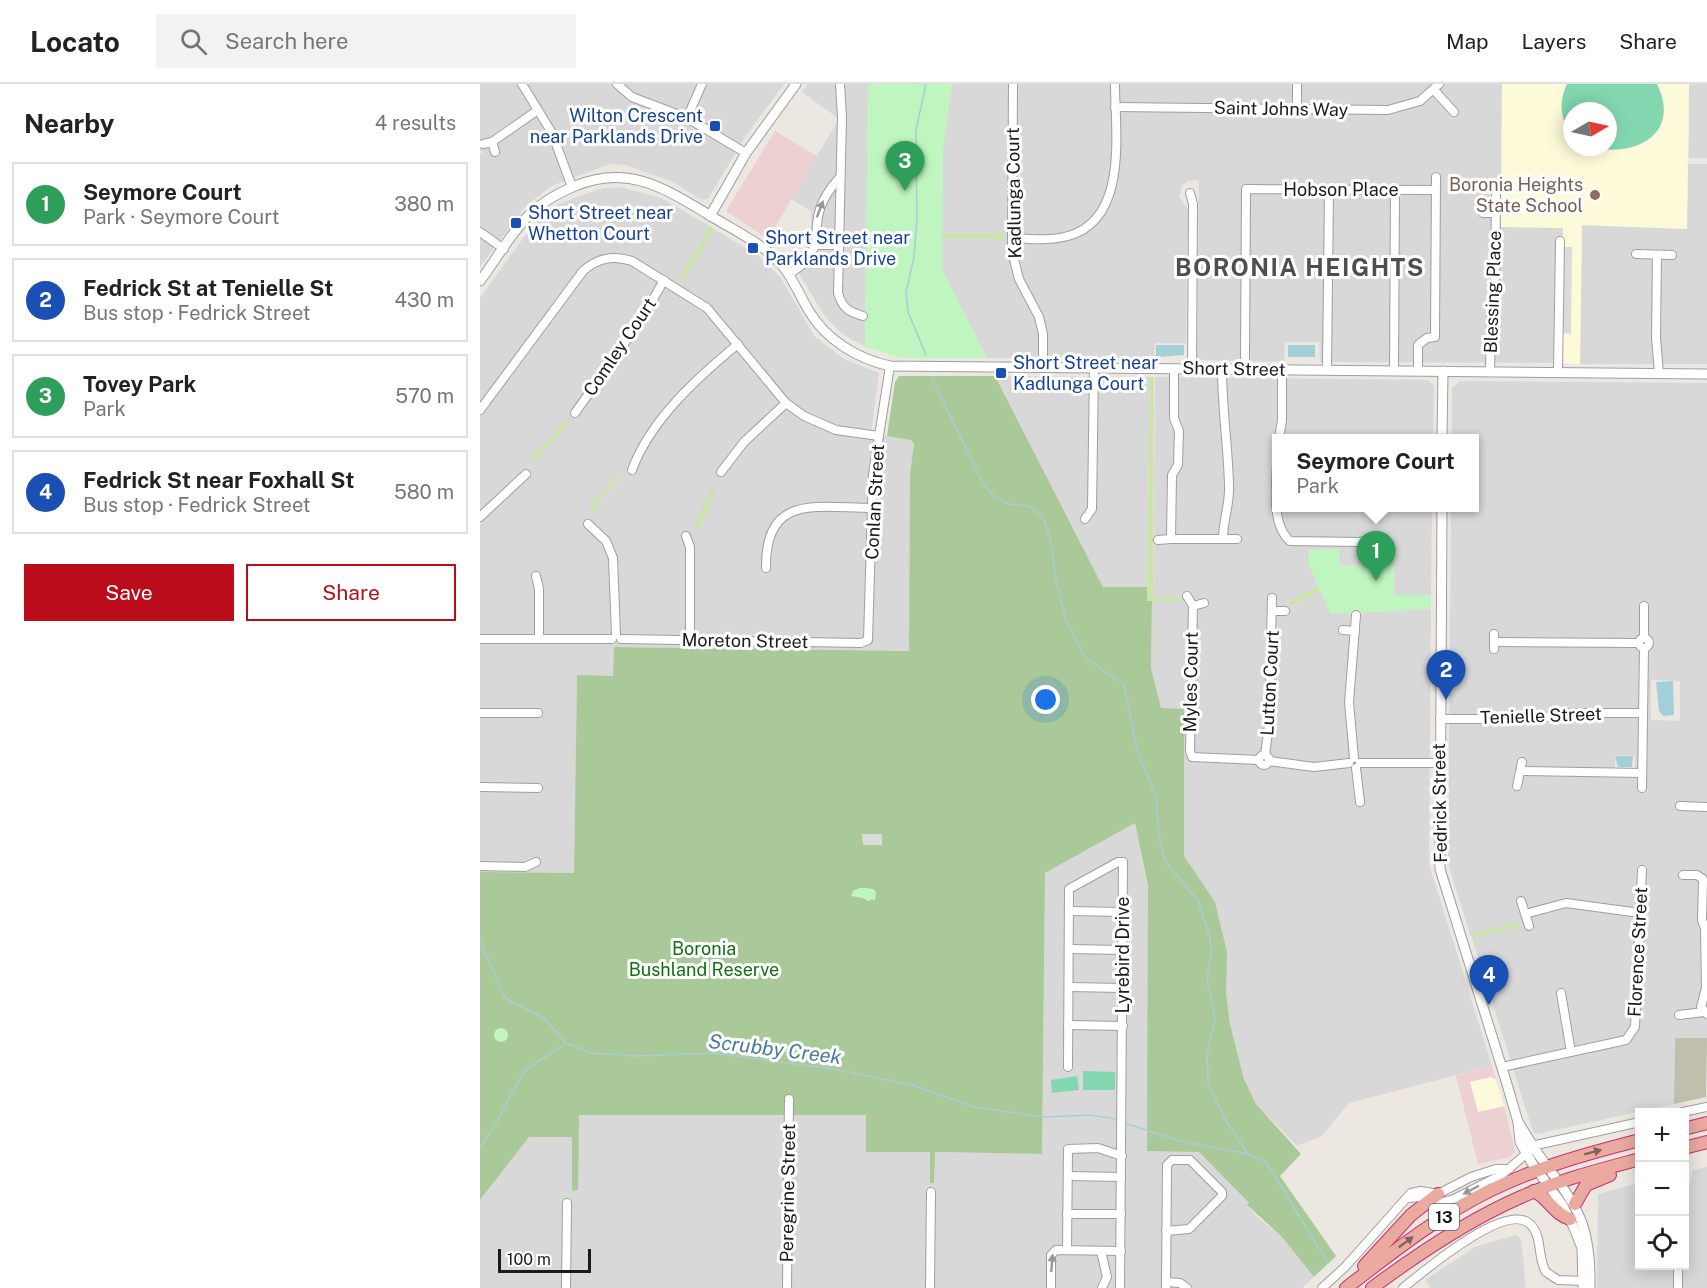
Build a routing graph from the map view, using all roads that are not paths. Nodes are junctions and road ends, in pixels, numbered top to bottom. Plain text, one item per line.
1 (522, 84) edge
2 (617, 84) edge
3 (702, 84) edge
4 (796, 84) edge
5 (840, 84) edge
6 (1012, 84) edge
7 (1115, 84) edge
8 (1297, 84) edge
9 (1437, 87) edge
10 (1115, 107) junction
11 (1297, 109) junction
12 (538, 110) junction
13 (1454, 112) dead end
14 (687, 118) junction
15 (492, 142) junction
16 (483, 144) dead end
17 (495, 152) dead end
18 (747, 153) junction
19 (1436, 177) dead end
20 (839, 178) junction
21 (572, 187) junction
22 (1329, 190) junction
23 (1395, 190) junction
24 (1436, 190) junction
25 (1190, 193) dead end
26 (1496, 196) dead end
27 (1483, 213) dead end
28 (1496, 213) junction
29 (710, 216) junction
30 (480, 232) edge
31 (1012, 238) junction
32 (1560, 241) dead end
33 (816, 245) junction
34 (839, 245) junction
35 (504, 249) junction
36 (1636, 254) dead end
37 (1657, 255) junction
38 (1672, 255) dead end
39 (789, 274) junction
40 (664, 280) junction
41 (480, 281) edge
42 (863, 316) dead end
43 (738, 344) junction
44 (1245, 358) dead end
45 (890, 366) junction
46 (1043, 368) junction
47 (1094, 369) junction
48 (1174, 369) junction
49 (1192, 369) junction
50 (1222, 369) junction
51 (1282, 370) junction
52 (1327, 370) junction
53 (1394, 370) junction
54 (1418, 370) junction
55 (1443, 371) junction
56 (1490, 372) junction
57 (1557, 372) junction
58 (1659, 373) junction
59 (1707, 374) edge
60 (786, 403) junction
61 (480, 410) edge
62 (575, 413) dead end
63 (1280, 434) edge
64 (1442, 434) edge
65 (879, 436) junction
66 (632, 470) dead end
67 (721, 472) dead end
68 (526, 474) dead end
69 (872, 508) junction
70 (1278, 512) edge
71 (1442, 512) edge
72 (480, 517) edge
73 (1085, 519) dead end
74 (588, 524) dead end
75 (686, 536) dead end
76 (1373, 538) dead end
77 (1171, 539) junction
78 (1223, 539) junction
79 (1237, 539) dead end
80 (1158, 540) dead end
81 (766, 568) dead end
82 (536, 576) dead end
83 (1187, 596) dead end
84 (1272, 598) dead end
85 (1204, 603) dead end
86 (1193, 606) junction
87 (1644, 606) dead end
88 (1273, 611) junction
89 (1285, 611) dead end
90 (1356, 615) dead end
91 (1343, 630) dead end
92 (1355, 631) junction
93 (616, 638) junction
94 (480, 639) edge
95 (539, 639) junction
96 (868, 640) joint
97 (690, 641) junction
98 (1494, 641) dead end
99 (1642, 643) junction
100 (480, 713) edge
101 (538, 713) dead end
102 (1642, 713) junction
103 (1440, 719) junction
104 (1265, 759) junction
105 (1355, 763) junction
106 (1439, 763) junction
107 (1642, 773) junction
108 (1517, 786) dead end
109 (480, 787) edge
110 (538, 788) dead end
111 (1642, 788) dead end
112 (1360, 802) dead end
113 (1680, 806) dead end
114 (1707, 807) edge
115 (536, 862) dead end
116 (480, 866) edge
117 (1642, 870) dead end
118 (1683, 875) dead end
119 (1705, 878) edge
120 (1521, 901) dead end
121 (1069, 911) junction
122 (1124, 912) junction
123 (1640, 913) junction
124 (1525, 914) junction
125 (1529, 926) dead end
126 (1706, 927) edge
127 (1069, 949) junction
128 (1123, 950) junction
129 (1069, 987) junction
130 (1123, 988) junction
131 (1562, 993) dead end
132 (1705, 1013) edge
133 (1679, 1015) dead end
134 (1068, 1025) junction
135 (1123, 1026) junction
136 (1571, 1052) junction
137 (1068, 1067) dead end
138 (1502, 1067) junction
139 (789, 1099) dead end
140 (1707, 1107) edge
141 (1689, 1112) edge
142 (1635, 1123) edge
143 (1707, 1124) edge
144 (1689, 1128) edge
145 (1635, 1141) edge
146 (1707, 1142) edge
147 (1689, 1147) edge
148 (1529, 1150) junction
149 (1122, 1156) junction
150 (1635, 1160) edge
151 (1635, 1167) edge
152 (1509, 1168) junction
153 (1543, 1169) junction
154 (1068, 1176) junction
155 (1121, 1177) junction
156 (1554, 1184) junction
157 (1534, 1191) junction
158 (931, 1192) dead end
159 (1435, 1196) junction
160 (567, 1203) dead end
161 (1575, 1204) junction
162 (1067, 1214) junction
163 (1121, 1214) junction
164 (1570, 1219) junction
165 (1167, 1231) junction
166 (1067, 1250) junction
167 (1101, 1251) junction
168 (1121, 1251) junction
169 (1678, 1270) edge
170 (1359, 1278) junction
171 (1587, 1284) edge
172 (1166, 1285) edge
173 (567, 1288) edge
174 (787, 1288) edge
175 (930, 1288) edge
176 (1051, 1288) edge
177 (1102, 1288) edge
178 (1120, 1288) edge
179 (1187, 1288) edge
180 (1322, 1288) edge
181 (1346, 1288) edge
182 (1372, 1288) edge
183 (1403, 1288) edge
184 (1678, 1288) edge

1 - 12 street
2 - 14 street
3 - 14 street
4 - 18 street
5 - 20 street
6 - 31 street, Kadlunga Court
7 - 10 street
8 - 11 street
9 - 11 street, Saint Johns Way
9 - 13 street
10 - 11 street, Saint Johns Way
10 - 31 street
12 - 15 street
12 - 21 street
14 - 18 street
15 - 16 street
15 - 17 street
18 - 29 street
19 - 24 street
33 -> 20 street
20 - 34 street
21 - 29 street, Short Street
21 - 35 street, Short Street
22 - 23 street, Hobson Place
22 - 44 street, Hobson Place
22 - 52 street
23 - 24 street, Hobson Place
23 - 53 street
24 - 54 street
25 - 49 street
26 - 28 street, Blessing Place
27 - 28 street, Blessing Place
28 - 56 street, Blessing Place
29 - 39 street, Short Street
30 - 35 street
31 - 46 street, Kadlunga Court
32 - 57 street
33 - 34 street
33 - 39 street
34 - 42 street
35 - 41 street, Short Street
36 - 37 street
37 - 38 street
37 - 58 street
39 - 45 street, Short Street
40 - 43 street
40 - 61 street
40 - 62 street, Comley Court
43 - 60 street
43 - 66 street
45 - 46 street, Short Street
45 - 65 street, Conlan Street
46 - 47 street, Short Street
47 - 48 street, Short Street
47 - 73 street
48 - 49 street, Short Street
48 - 77 street
49 - 50 street, Short Street
50 - 51 street, Short Street
50 - 78 street
51 - 52 street, Short Street
51 - 63 street
52 - 53 street, Short Street
53 - 54 street, Short Street
54 - 55 street, Short Street
55 - 56 street, Short Street
55 - 64 street
56 - 57 street, Short Street
57 - 58 street, Short Street
58 - 59 street, Short Street
60 - 65 street
60 - 67 street
65 - 69 street, Conlan Street
68 - 72 street
69 - 81 street
69 - 96 street, Conlan Street
70 - 76 street
71 - 103 street, Fedrick Street
74 - 93 street
75 - 97 street
77 - 78 street
77 - 80 street
78 - 79 street
82 - 95 street
83 - 86 street, Myles Court
84 - 88 street, Lutton Court
85 - 86 street, Myles Court
86 - 104 street, Myles Court
87 - 99 street
88 - 89 street, Lutton Court
88 - 104 street, Lutton Court
90 - 92 street
91 - 92 street
92 - 105 street
93 - 95 street, Moreton Street
93 - 97 street, Moreton Street
94 - 95 street, Moreton Street
96 - 97 street, Moreton Street
98 - 99 street
99 - 102 street
100 - 101 street
102 - 103 street, Tenielle Street
102 - 107 street
103 - 106 street, Fedrick Street
104 - 105 street
105 - 106 street
105 - 112 street
106 - 138 street, Fedrick Street
107 - 108 street
107 - 111 street
109 - 110 street
113 - 114 street
115 - 116 street
117 - 123 street, Florence Street
118 - 119 street
119 - 126 street
120 - 124 street
121 - 122 street
121 - 122 street, Lyrebird Drive
121 - 127 street, Lyrebird Drive
122 - 128 street, Lyrebird Drive
123 - 124 street
123 - 136 street, Florence Street
124 - 125 street
126 - 132 street
127 - 128 street
127 - 129 street, Lyrebird Drive
128 - 130 street, Lyrebird Drive
129 - 130 street
129 - 134 street, Lyrebird Drive
130 - 135 street, Lyrebird Drive
131 - 136 street
132 - 133 street
134 - 135 street
134 - 137 street, Lyrebird Drive
135 - 149 street, Lyrebird Drive
136 - 138 street
138 - 148 street, Fedrick Street
139 - 174 street, Peregrine Street
140 - 141 street
142 - 148 street
143 - 144 highway
153 -> 145 highway, 13
146 - 147 highway
148 - 152 street
148 - 153 street, Fedrick Street
149 - 154 street
149 - 155 street, Lyrebird Drive
150 - 156 highway, 13
151 - 161 highway
152 - 159 street
152 -> 159 street
153 - 156 street, Fedrick Street
170 -> 153 highway, 13
154 - 155 street
154 - 162 street
155 - 163 street, Lyrebird Drive
156 - 157 highway, 13
156 - 161 street
156 - 164 street
157 - 164 highway
157 - 182 highway, 13
158 - 175 street
159 - 170 highway
159 - 180 street
160 - 173 street
161 - 171 street
162 - 163 street
162 - 166 street
163 - 168 street, Lyrebird Drive
164 - 171 street
165 - 165 street
165 - 172 street
166 - 167 street
176 -> 166 street
167 - 168 street
167 - 177 street
168 - 178 street, Lyrebird Drive
169 - 184 street
170 - 181 highway, 13
171 - 183 street
172 - 179 street

